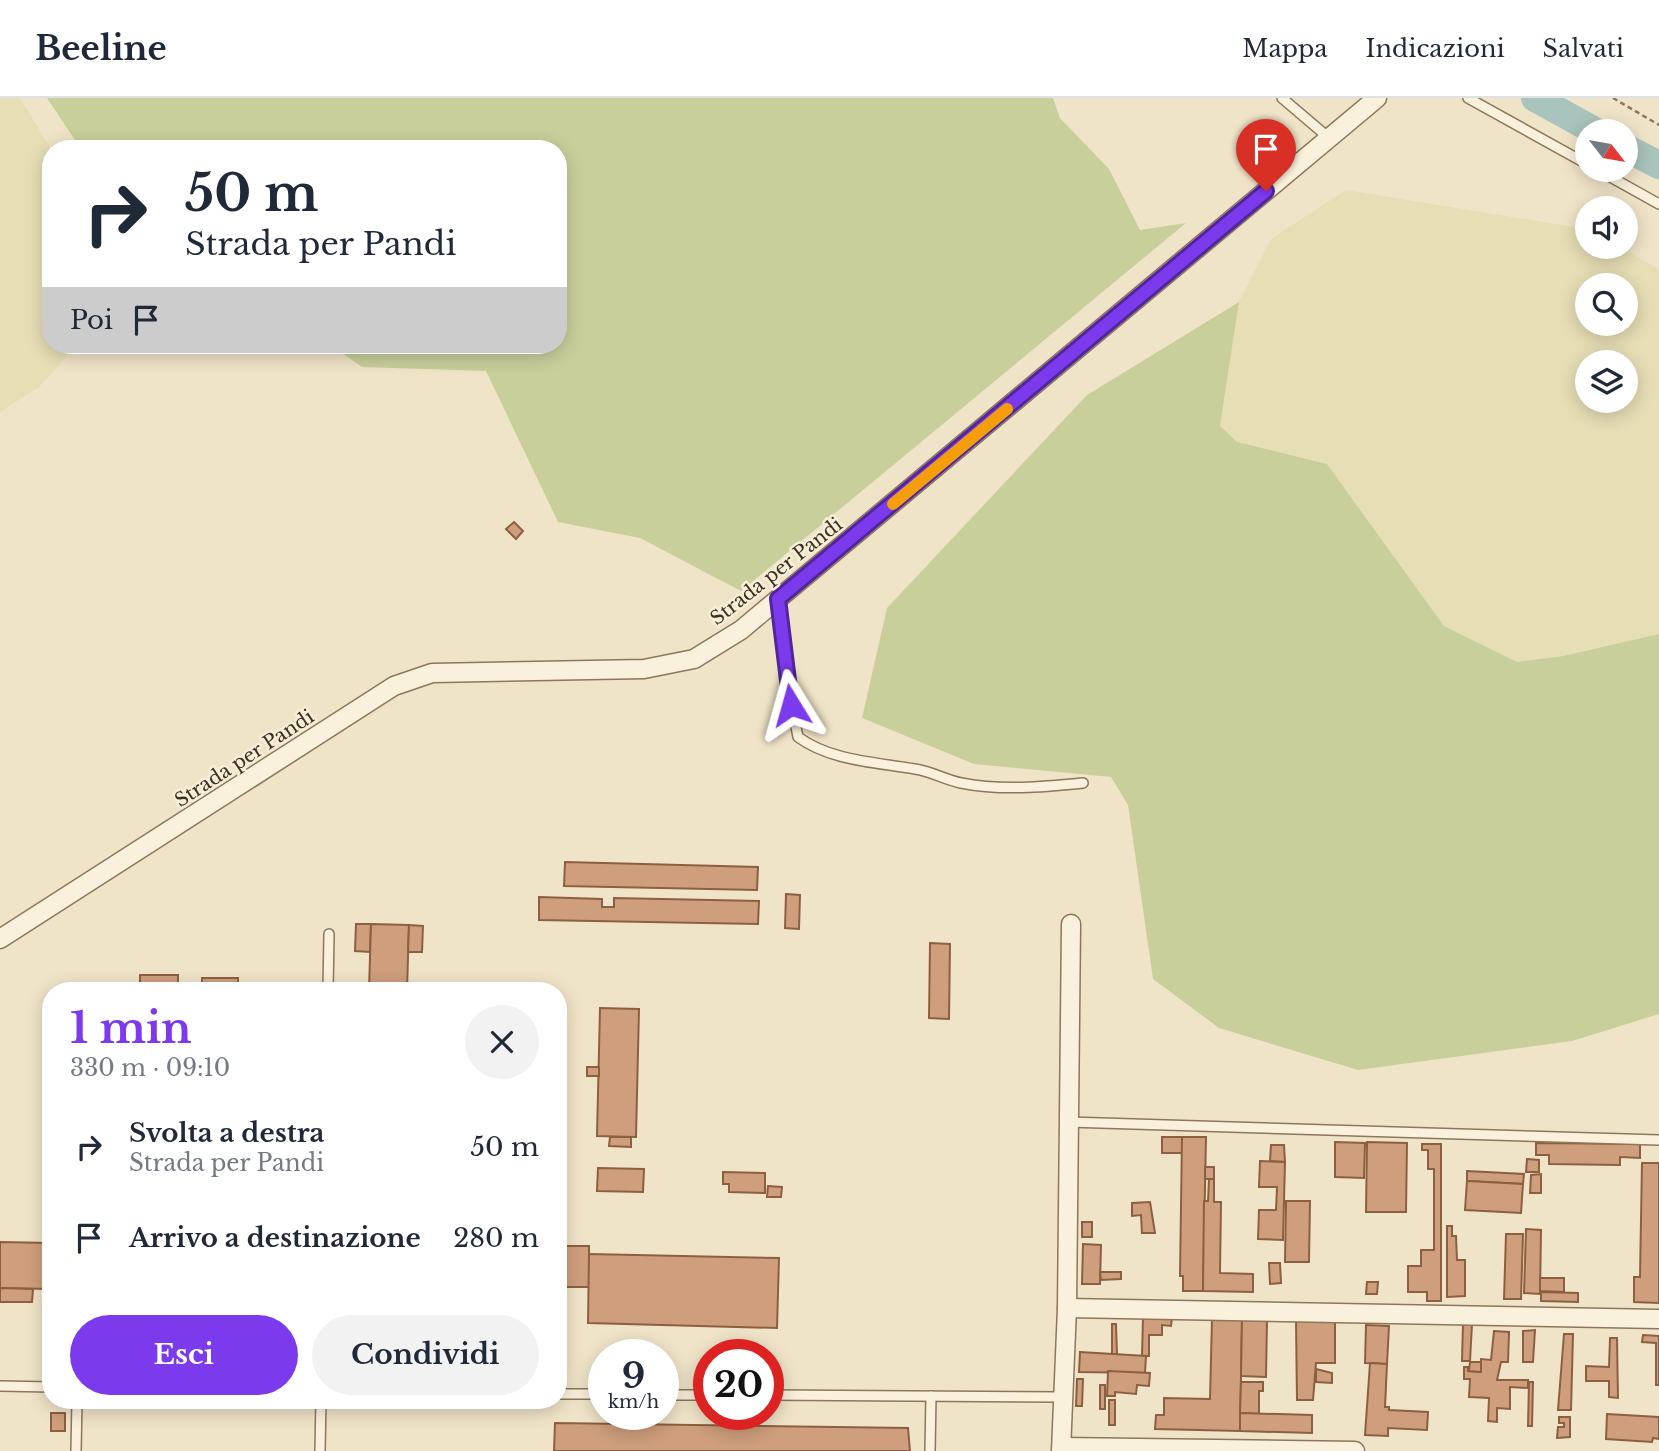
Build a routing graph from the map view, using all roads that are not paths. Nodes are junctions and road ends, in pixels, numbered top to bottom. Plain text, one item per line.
1 (1282, 98) edge
2 (1377, 98) edge
3 (1468, 98) edge
4 (1329, 138) junction
5 (1575, 157) edge
6 (1620, 182) edge
7 (1659, 204) edge
8 (778, 599) junction
9 (1083, 783) dead end
10 (1071, 924) dead end
11 (329, 934) dead end
12 (0, 939) edge
13 (328, 982) edge
14 (1068, 1122) junction
15 (1659, 1140) edge
16 (1067, 1308) junction
17 (1659, 1319) edge
18 (0, 1386) edge
19 (42, 1387) edge
20 (567, 1394) edge
21 (588, 1394) edge
22 (784, 1395) edge
23 (931, 1396) junction
24 (1063, 1397) junction
25 (77, 1409) edge
26 (321, 1409) edge
27 (1061, 1449) edge
28 (76, 1451) edge
29 (320, 1451) edge
30 (930, 1451) edge
31 (1354, 1451) edge

1 - 4 lane
2 - 4 street, Strada per Pandi
3 - 5 lane
4 - 8 street, Strada per Pandi
6 - 7 lane
8 - 9 lane
8 - 12 street, Strada per Pandi
10 - 14 street
11 - 13 lane
14 - 15 lane
14 - 16 street
16 - 17 street
16 - 24 street
18 - 19 lane
20 - 21 lane
22 - 23 lane
23 - 24 lane
23 - 30 lane
24 - 27 street
25 - 28 lane
26 - 29 lane
27 - 31 street

